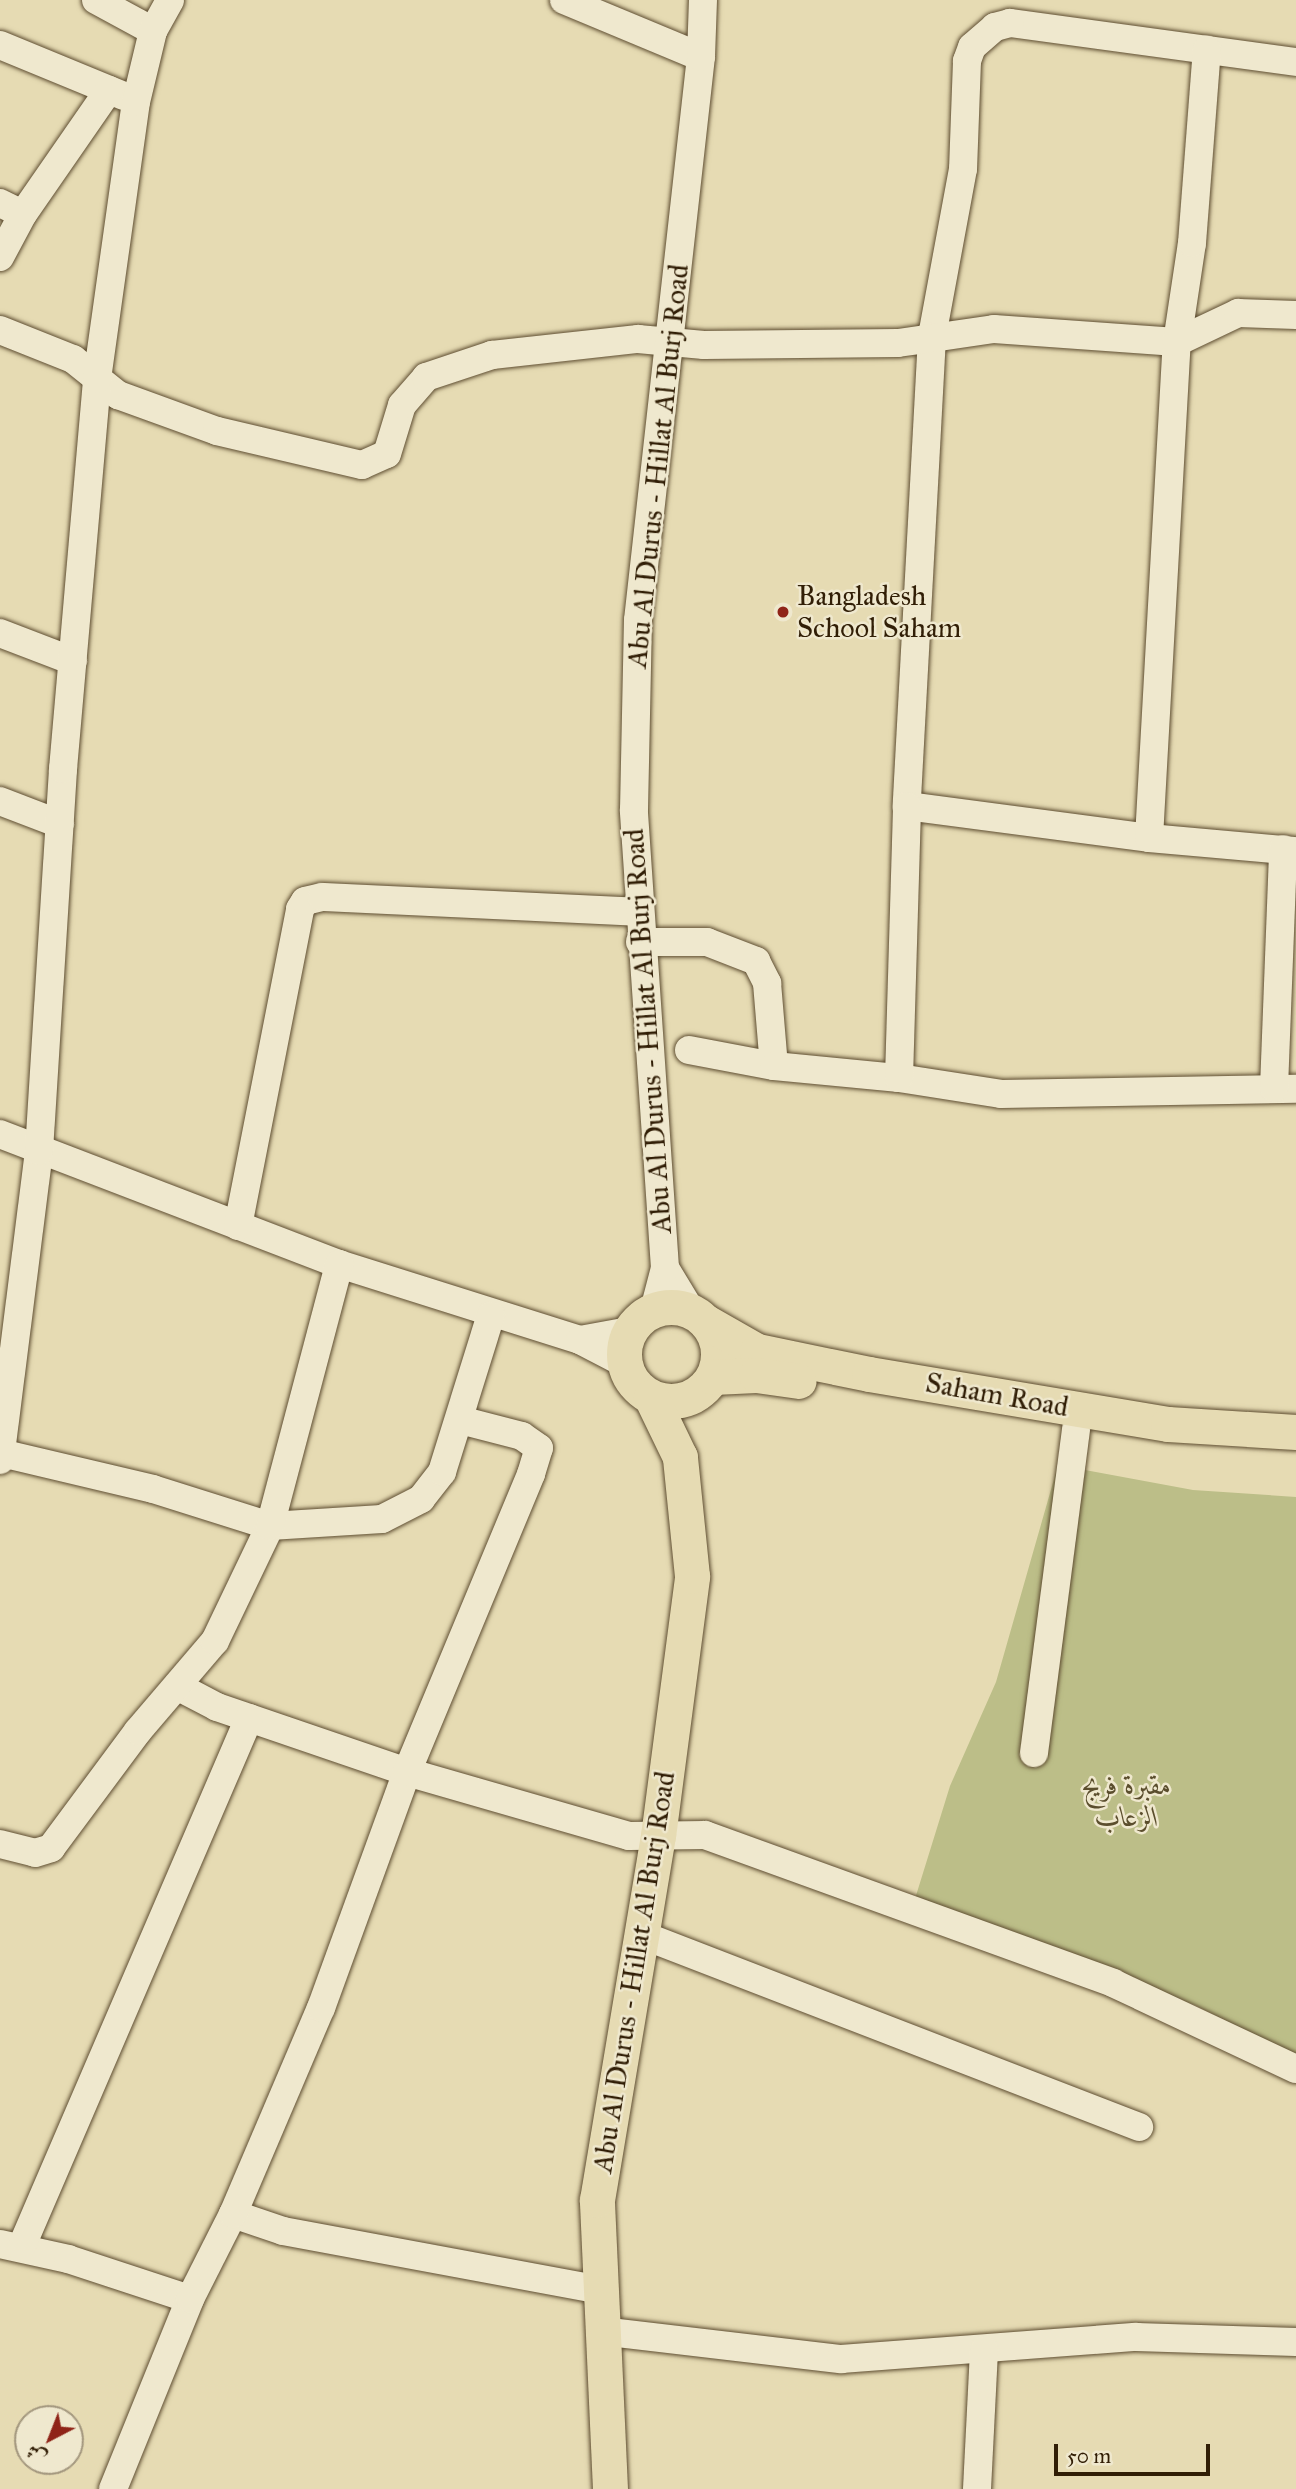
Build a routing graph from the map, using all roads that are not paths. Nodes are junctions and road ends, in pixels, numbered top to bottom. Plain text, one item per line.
1 (96, 0) edge
2 (170, 0) edge
3 (564, 0) edge
4 (703, 0) edge
5 (153, 31) junction
6 (0, 45) edge
7 (1207, 50) junction
8 (701, 57) junction
9 (1296, 62) edge
10 (109, 90) junction
11 (136, 102) junction
12 (11, 209) edge
13 (0, 257) edge
14 (1296, 316) edge
15 (1, 334) edge
16 (932, 337) junction
17 (669, 342) junction
18 (1177, 342) junction
19 (97, 379) junction
20 (0, 633) edge
21 (73, 661) junction
22 (0, 801) edge
23 (907, 806) junction
24 (60, 824) junction
25 (1149, 838) junction
26 (1289, 850) edge
27 (639, 912) junction
28 (640, 942) junction
29 (690, 1049) dead end
30 (774, 1066) junction
31 (899, 1078) junction
32 (1285, 1088) edge
33 (0, 1134) edge
34 (39, 1151) junction
35 (238, 1226) junction
36 (339, 1264) junction
37 (665, 1268) junction
38 (491, 1315) junction
39 (699, 1317) junction
40 (8, 1335) edge
41 (636, 1335) junction
42 (703, 1387) junction
43 (651, 1397) junction
44 (460, 1420) junction
45 (1076, 1429) junction
46 (1296, 1432) edge
47 (1, 1454) edge
48 (1296, 1454) edge
49 (680, 1457) junction
50 (0, 1460) edge
51 (270, 1526) junction
52 (177, 1685) junction
53 (249, 1718) junction
54 (1034, 1753) dead end
55 (407, 1772) junction
56 (659, 1836) junction
57 (0, 1844) edge
58 (642, 1935) junction
59 (1296, 2069) edge
60 (1139, 2127) dead end
61 (233, 2214) junction
62 (11, 2246) edge
63 (600, 2290) junction
64 (190, 2299) junction
65 (601, 2332) junction
66 (1296, 2342) edge
67 (984, 2350) junction
68 (113, 2489) edge
69 (610, 2489) edge
70 (977, 2489) edge

1 - 5 street
2 - 5 street
3 - 8 street
4 - 8 street, Abu Al Durus - Hillat Al Burj Road
5 - 11 street
6 - 10 street
7 - 9 street
7 - 16 street
7 - 18 street
8 - 17 street, Abu Al Durus - Hillat Al Burj Road
10 - 11 street
10 - 12 street
11 - 19 street
12 - 13 street
14 - 18 street
15 - 19 street
16 - 17 street
16 - 18 street
16 - 23 street
17 - 19 street
17 - 27 street, Abu Al Durus - Hillat Al Burj Road
18 - 25 street
19 - 21 street
20 - 21 street
21 - 24 street
22 - 24 street
23 - 25 street
23 - 31 street
24 - 34 street
25 - 26 street
26 - 32 street
27 - 28 street, Abu Al Durus - Hillat Al Burj Road
27 - 35 street
28 - 30 street
28 - 37 street, Abu Al Durus - Hillat Al Burj Road
29 - 30 street
30 - 31 street
31 - 32 street
33 - 34 street
34 - 35 street
34 - 40 street
35 - 36 street
36 - 38 street
36 - 51 street
37 - 39 street, Abu Al Durus - Hillat Al Burj Road
37 - 41 street, Abu Al Durus - Hillat Al Burj Road
38 - 41 street
38 - 44 street
39 - 41 main road
39 - 42 main road
39 - 46 main road, Saham Road
40 - 47 street
41 - 43 main road
42 - 43 main road
42 - 45 main road, Saham Road
42 - 49 main road, Abu Al Durus - Hillat Al Burj Road
43 - 49 main road, Abu Al Durus - Hillat Al Burj Road
44 - 51 street
44 - 55 street
45 - 48 main road, Saham Road
45 - 54 street
47 - 50 street
47 - 51 street
49 - 56 main road, Abu Al Durus - Hillat Al Burj Road
51 - 52 street
52 - 53 street
52 - 57 street
53 - 55 street
53 - 62 street
55 - 56 street
55 - 61 street
56 - 58 main road, Abu Al Durus - Hillat Al Burj Road
56 - 59 street
58 - 60 street
58 - 63 main road, Abu Al Durus - Hillat Al Burj Road
61 - 63 street
61 - 64 street
62 - 64 street
63 - 65 main road, Abu Al Durus - Hillat Al Burj Road
64 - 68 street
65 - 67 street
65 - 69 main road, Abu Al Durus - Hillat Al Burj Road
66 - 67 street
67 - 70 street

